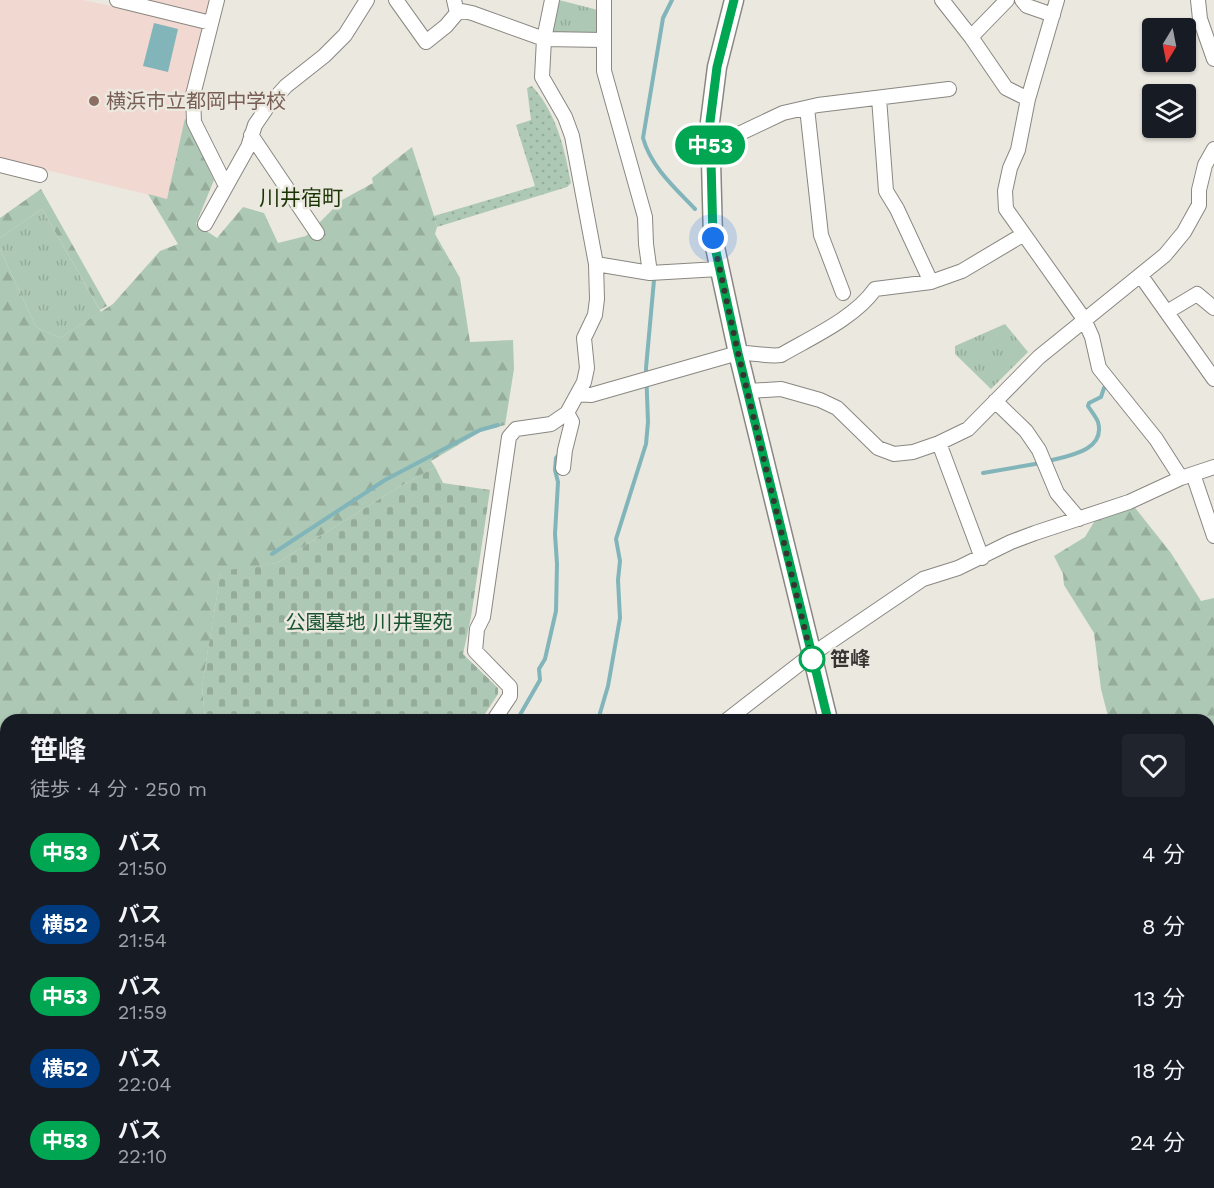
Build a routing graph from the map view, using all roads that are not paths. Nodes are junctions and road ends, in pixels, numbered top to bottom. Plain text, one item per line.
1 (117, 0) edge
2 (217, 0) edge
3 (367, 0) edge
4 (396, 0) edge
5 (552, 0) edge
6 (604, 0) edge
7 (734, 0) edge
8 (942, 0) edge
9 (1007, 0) edge
10 (1022, 0) edge
11 (1057, 0) edge
12 (1198, 0) edge
13 (455, 6) edge
14 (1053, 15) junction
15 (211, 23) junction
16 (971, 37) junction
17 (544, 39) junction
18 (603, 40) junction
19 (1214, 59) edge
20 (950, 89) dead end
21 (879, 98) junction
22 (1028, 99) junction
23 (807, 108) junction
24 (251, 135) junction
25 (710, 148) junction
26 (1214, 150) edge
27 (0, 165) edge
28 (40, 175) dead end
29 (226, 186) junction
30 (205, 224) dead end
31 (317, 233) dead end
32 (1024, 234) junction
33 (596, 264) junction
34 (719, 269) junction
35 (650, 273) junction
36 (1140, 276) junction
37 (931, 282) junction
38 (843, 293) dead end
39 (1214, 308) edge
40 (1167, 312) junction
41 (1084, 319) junction
42 (738, 353) junction
43 (1214, 379) edge
44 (748, 392) junction
45 (578, 394) junction
46 (995, 400) junction
47 (567, 413) junction
48 (939, 443) junction
49 (1214, 466) edge
50 (563, 468) dead end
51 (1187, 476) junction
52 (1078, 519) junction
53 (1214, 536) edge
54 (982, 558) junction
55 (811, 655) junction
56 (498, 714) edge
57 (735, 714) edge
58 (826, 714) edge

1 - 15 street
2 - 15 street
3 - 24 street
4 - 13 street
5 - 17 street
6 - 18 street
7 - 25 street
8 - 16 street
9 - 16 street
10 - 14 street
11 - 14 street
12 - 19 street
13 - 17 street
14 - 22 street
15 - 29 street
16 - 22 street
17 - 18 street
17 - 33 street
18 - 35 street
20 - 21 street
21 - 23 street
21 - 37 street
22 - 32 street
23 - 25 street
23 - 38 street
24 - 29 street
24 - 31 street
25 - 34 street
26 - 36 street
27 - 28 street
29 - 30 street
32 - 37 street
32 - 41 street
33 - 35 street
33 - 45 street
34 - 35 street
34 - 42 street
36 - 40 street
36 - 41 street
37 - 42 street
39 - 40 street
40 - 43 street
41 - 46 street
41 - 51 street
42 - 44 street
42 - 45 street
44 - 48 street
44 - 55 street
45 - 47 street
46 - 48 street
46 - 52 street
47 - 50 street
47 - 56 street
48 - 54 street
49 - 51 street
51 - 52 street
51 - 53 street
52 - 54 street
54 - 55 street
55 - 57 street
55 - 58 street

